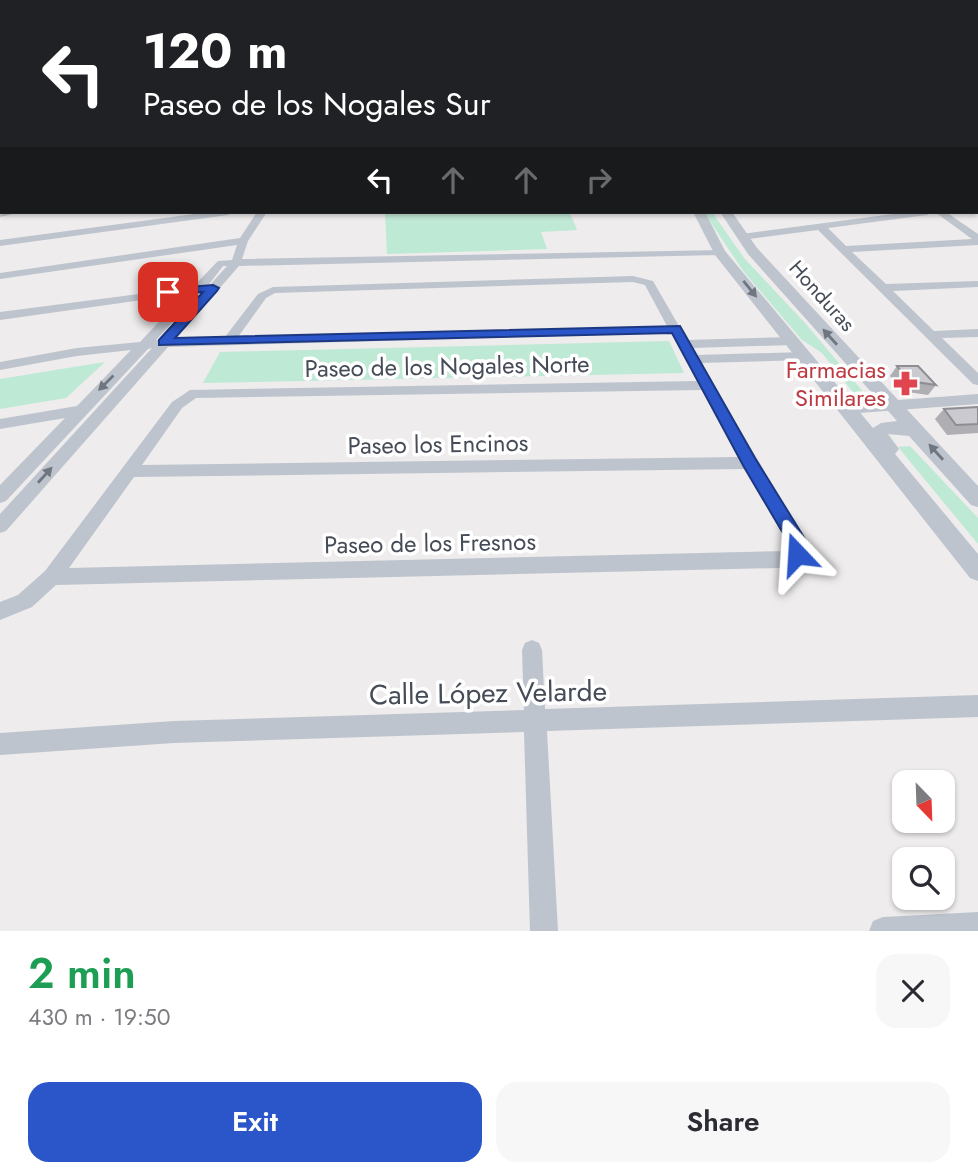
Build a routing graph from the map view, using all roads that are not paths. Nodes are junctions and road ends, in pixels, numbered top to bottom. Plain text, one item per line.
1 (214, 214) edge
2 (261, 214) edge
3 (700, 214) edge
4 (727, 214) edge
5 (913, 214) edge
6 (943, 214) edge
7 (879, 219) junction
8 (821, 227) junction
9 (889, 227) dead end
10 (899, 236) dead end
11 (742, 237) junction
12 (978, 240) edge
13 (243, 241) junction
14 (0, 243) edge
15 (909, 244) junction
16 (841, 248) junction
17 (719, 251) junction
18 (231, 260) junction
19 (0, 276) edge
20 (978, 284) edge
21 (213, 288) junction
22 (883, 288) junction
23 (196, 289) junction
24 (0, 316) edge
25 (676, 329) junction
26 (978, 333) edge
27 (932, 335) junction
28 (230, 340) junction
29 (792, 341) junction
30 (164, 343) junction
31 (145, 344) junction
32 (685, 344) junction
33 (804, 356) junction
34 (693, 359) junction
35 (0, 366) edge
36 (978, 381) edge
37 (708, 385) junction
38 (978, 399) edge
39 (893, 405) junction
40 (106, 407) junction
41 (846, 409) junction
42 (79, 411) junction
43 (0, 424) edge
44 (916, 430) junction
45 (750, 463) junction
46 (127, 471) junction
47 (0, 496) edge
48 (978, 499) edge
49 (8, 509) edge
50 (0, 526) edge
51 (952, 540) junction
52 (978, 571) edge
53 (52, 577) junction
54 (0, 611) edge
55 (532, 650) dead end
56 (978, 707) edge
57 (536, 722) junction
58 (0, 744) edge
59 (978, 926) edge
60 (544, 931) edge
61 (883, 931) edge

1 - 14 street
2 - 13 street
3 - 17 street
4 - 11 street, Honduras
5 - 7 street
6 - 12 street
7 - 8 street
7 - 9 street
8 - 11 street
8 - 16 street
10 - 15 street
39 -> 11 street, Honduras
12 - 15 street
13 - 18 street
13 - 19 street
15 - 16 street
16 - 22 street
17 - 18 street
17 -> 29 street
18 - 21 street
18 - 23 street
20 - 22 street
21 - 23 street
21 - 30 street
22 - 27 street
23 - 24 street
23 - 31 street
25 - 28 street
25 - 28 street
25 - 32 street
26 - 27 street
27 - 36 street
28 - 30 street
29 - 32 street
29 - 33 street
30 - 31 street
30 - 40 street
31 - 35 street
31 -> 42 street
32 - 34 street
33 - 34 street
33 - 41 street
34 - 37 street
37 - 45 street
37 - 46 street, Paseo de los Nogales Norte
38 - 39 street
39 - 41 street
39 - 44 street
40 - 42 street
49 -> 40 street
41 - 51 street
42 - 43 street
42 - 47 street
48 -> 44 street
44 - 51 street
45 - 46 street, Paseo los Encinos
45 - 53 street, Paseo de los Fresnos
46 - 53 street
49 - 50 street
51 - 52 street
53 - 54 street
55 - 57 street
56 - 57 street, Calle López Velarde
57 - 58 street, Calle López Velarde
57 - 60 street
59 - 61 street

